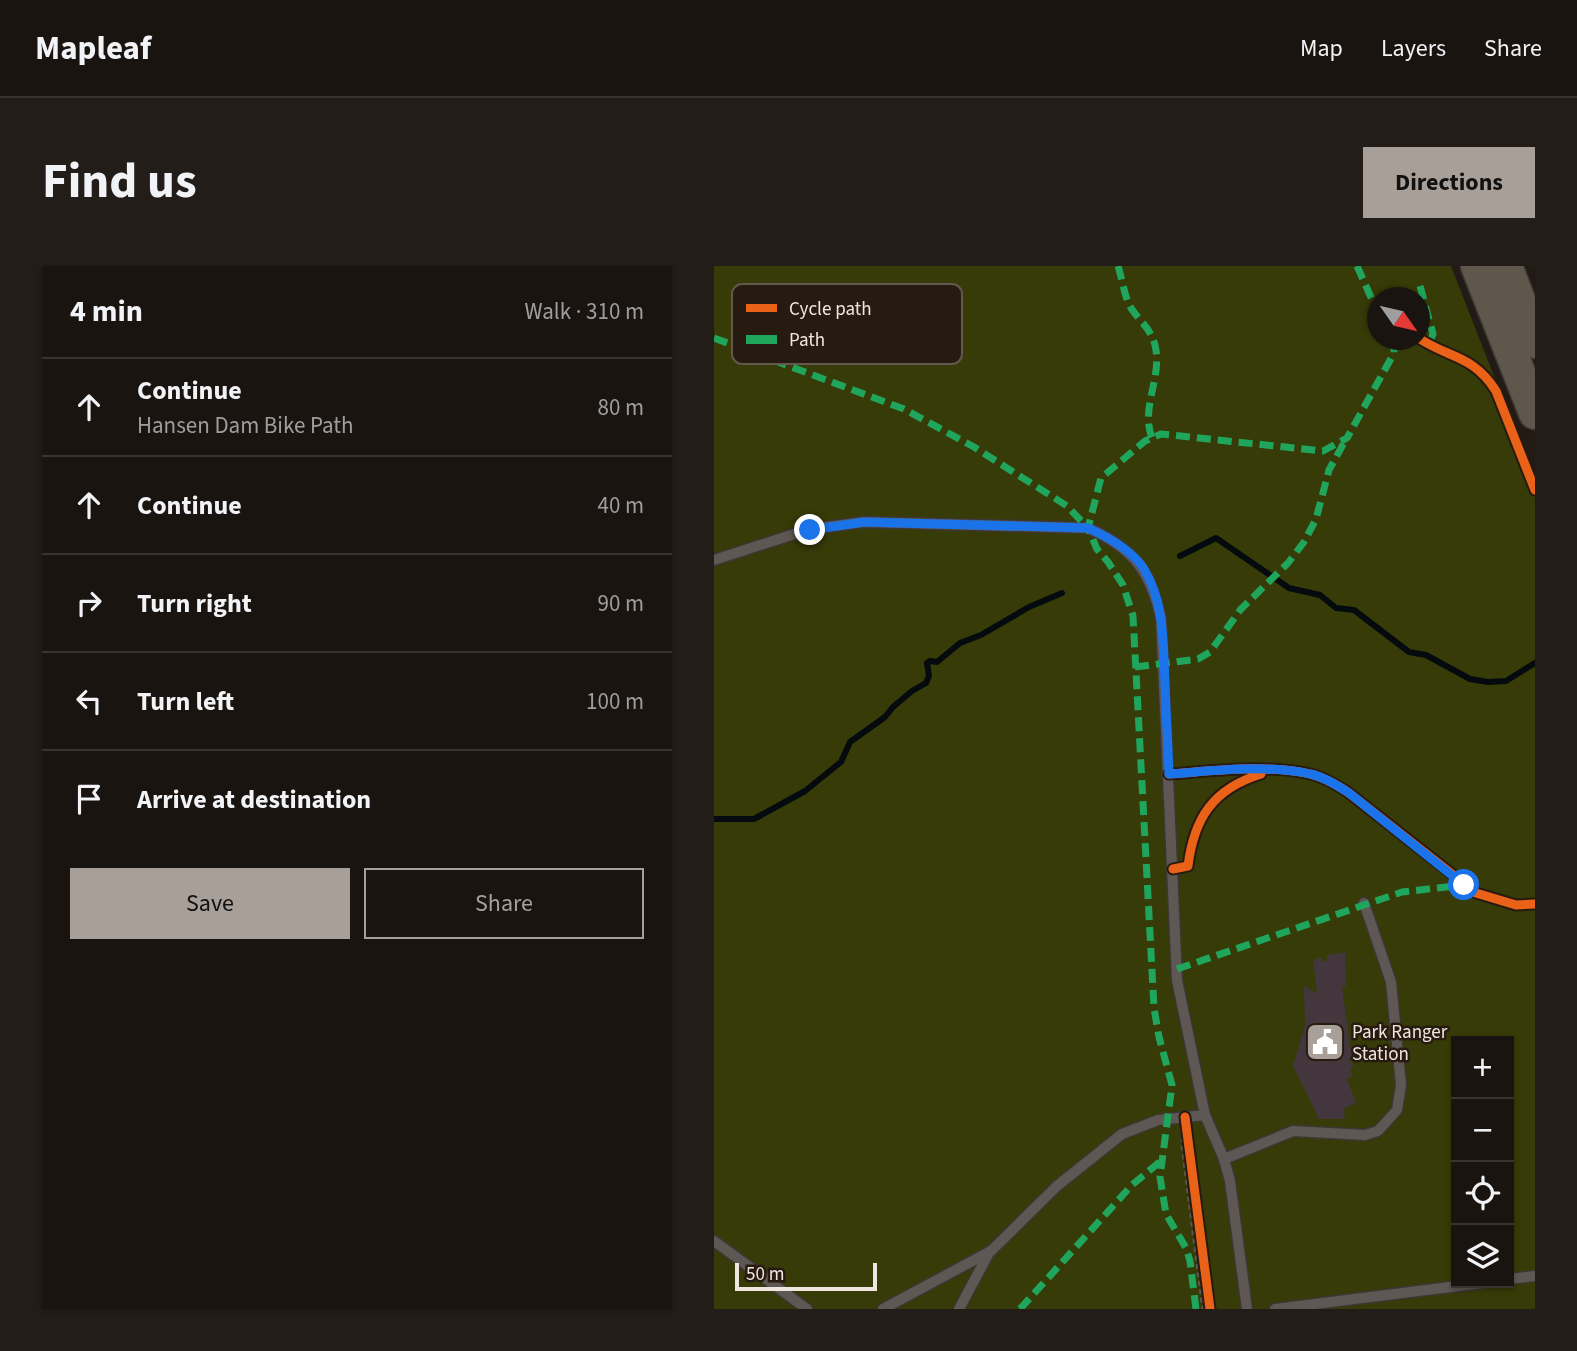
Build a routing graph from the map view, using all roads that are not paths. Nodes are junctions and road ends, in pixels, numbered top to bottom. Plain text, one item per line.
1 (1477, 266) edge
2 (1506, 266) edge
3 (1535, 342) edge
4 (1535, 413) edge
5 (714, 560) edge
6 (1364, 903) dead end
7 (1205, 1115) junction
8 (1224, 1159) junction
9 (714, 1241) edge
10 (991, 1251) junction
11 (1535, 1276) edge
12 (1514, 1278) edge
13 (1451, 1287) edge
14 (807, 1309) edge
15 (883, 1309) edge
16 (959, 1309) edge
17 (1247, 1309) edge
18 (1275, 1309) edge

1 - 4 main road
2 - 3 main road
5 - 7 lane
6 - 8 lane
7 - 8 lane
7 - 10 lane
8 - 17 lane
9 - 14 lane
10 - 15 lane
10 - 16 lane
11 - 12 lane
13 - 18 lane

